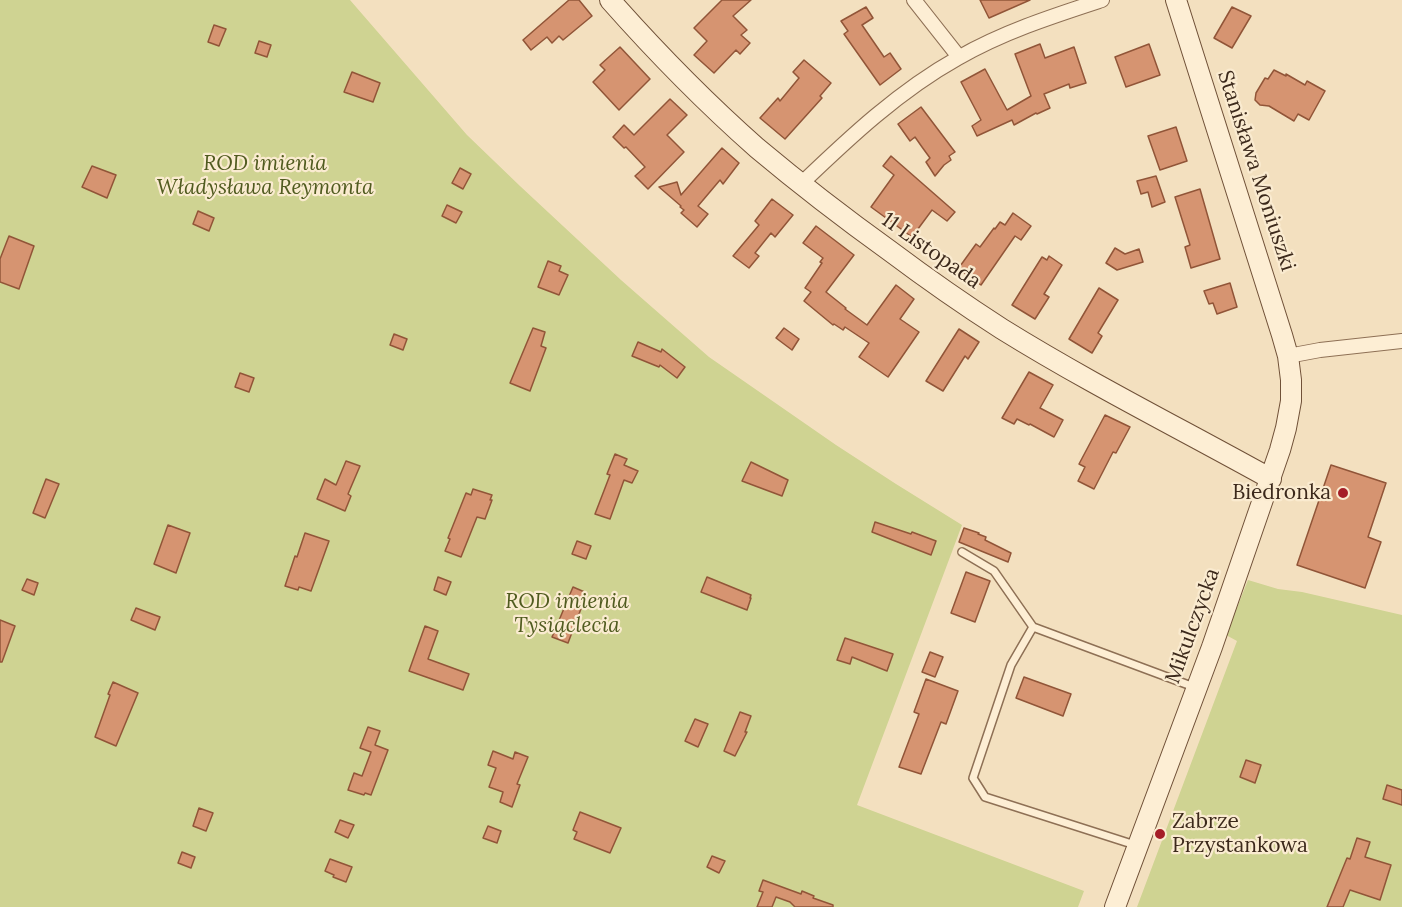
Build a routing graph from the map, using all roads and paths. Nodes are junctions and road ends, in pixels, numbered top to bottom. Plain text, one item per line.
1 (610, 0) edge
2 (914, 0) edge
3 (1102, 0) edge
4 (1176, 0) edge
5 (959, 57) junction
6 (801, 184) junction
7 (1402, 341) edge
8 (1288, 356) junction
9 (1271, 479) junction
10 (962, 552) dead end
11 (1032, 627) junction
12 (1197, 688) junction
13 (1138, 846) junction
14 (1115, 907) edge

1 - 6 street, 11 Listopada
2 - 5 street
3 - 5 street
4 - 8 street, Stanisława Moniuszki
5 - 6 street
6 - 9 street, 11 Listopada
7 - 8 street
8 - 9 street, Mikulczycka
9 - 12 street, Mikulczycka
10 - 11 lane
11 - 12 lane
11 - 13 lane
12 - 13 street, Mikulczycka
13 - 14 street, Mikulczycka

